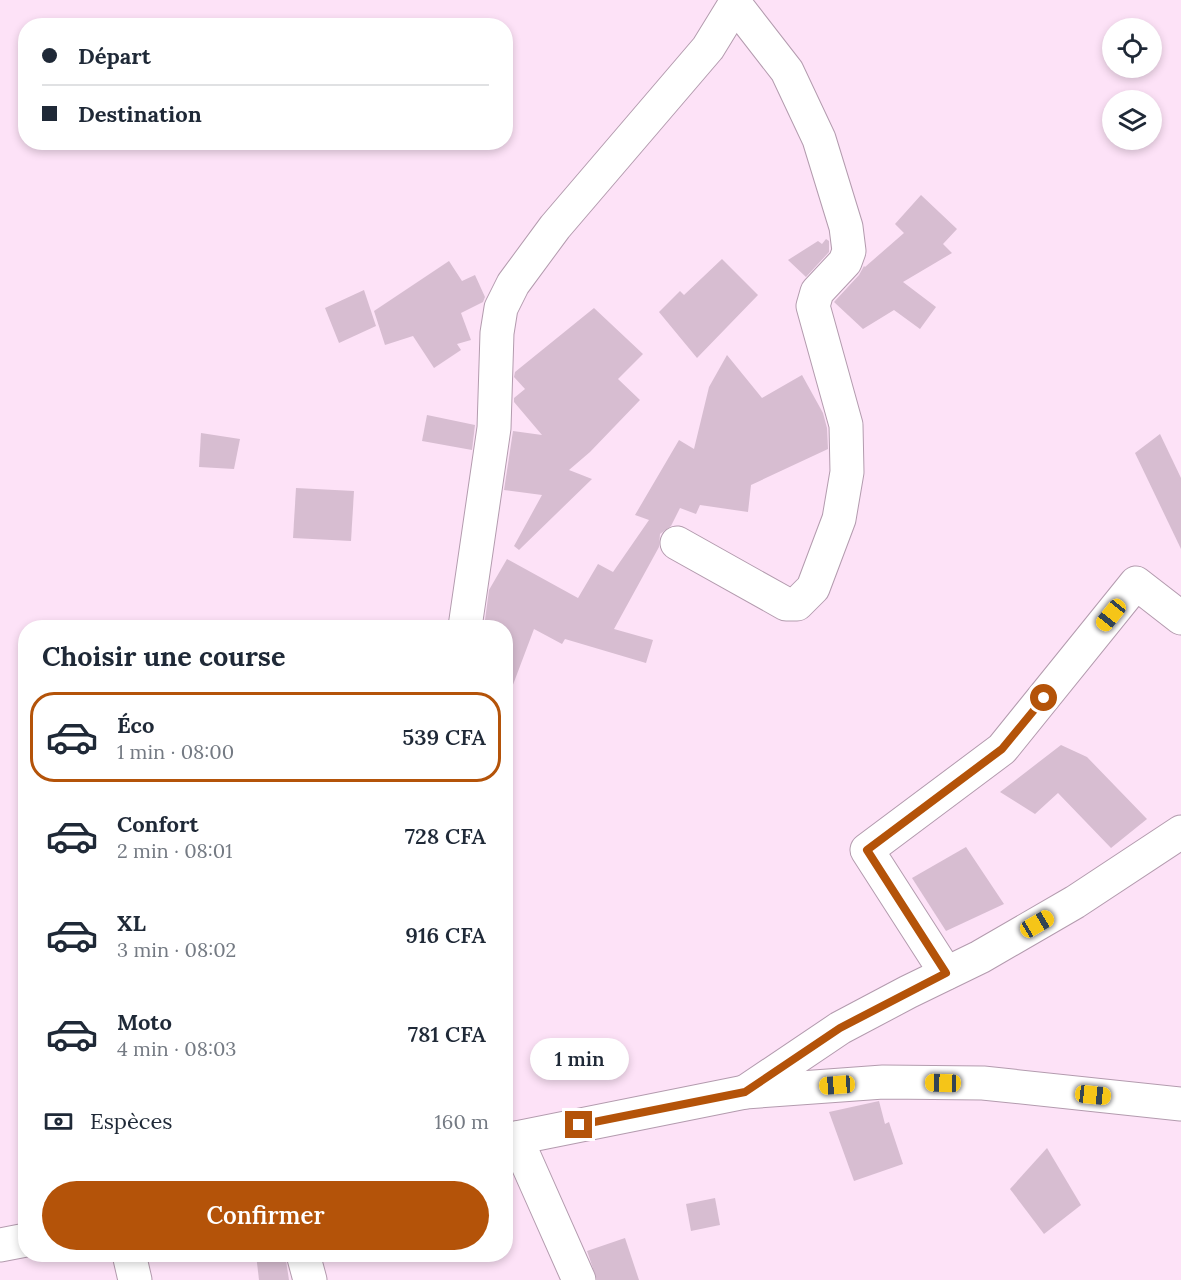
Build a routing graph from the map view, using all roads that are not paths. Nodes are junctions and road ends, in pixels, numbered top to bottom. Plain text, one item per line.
1 (735, 2) edge
2 (677, 543) dead end
3 (1181, 618) edge
4 (466, 620) edge
5 (1181, 832) edge
6 (946, 973) junction
7 (745, 1092) junction
8 (1181, 1104) edge
9 (513, 1139) edge
10 (513, 1143) edge
11 (18, 1242) edge
12 (0, 1245) edge
13 (131, 1262) edge
14 (305, 1262) edge
15 (135, 1280) edge
16 (309, 1280) edge
17 (579, 1280) edge

1 - 2 street
1 - 4 street
3 - 6 street
5 - 6 street
6 - 7 street
7 - 8 street
7 - 9 street
10 - 17 street
11 - 12 street
13 - 15 street
14 - 16 street

